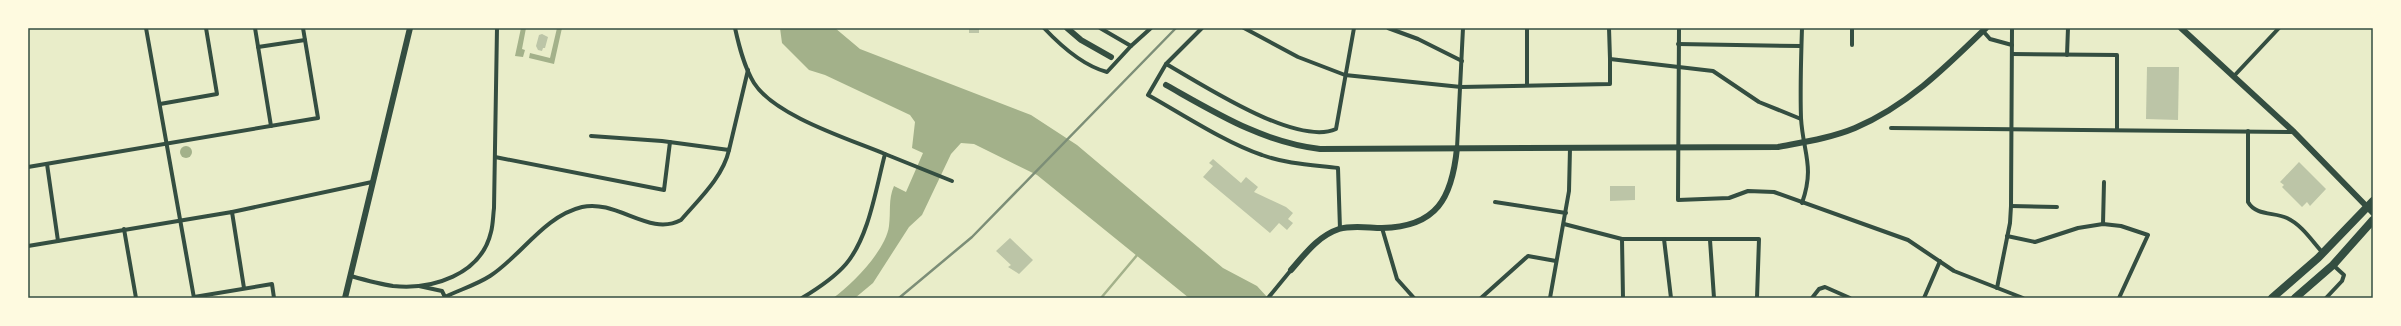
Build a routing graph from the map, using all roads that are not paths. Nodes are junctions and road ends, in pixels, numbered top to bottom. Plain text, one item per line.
1 (146, 28) edge
2 (206, 28) edge
3 (255, 28) edge
4 (303, 28) edge
5 (410, 28) edge
6 (497, 28) edge
7 (735, 28) edge
8 (1044, 28) edge
9 (1067, 28) edge
10 (1100, 28) edge
11 (1151, 28) edge
12 (1202, 28) edge
13 (1244, 28) edge
14 (1354, 28) edge
15 (1388, 28) edge
16 (1463, 28) edge
17 (1527, 28) edge
18 (1609, 28) edge
19 (1679, 28) edge
20 (1802, 28) edge
21 (1852, 28) edge
22 (2012, 28) edge
23 (2068, 28) edge
24 (2180, 28) edge
25 (2279, 28) edge
26 (1985, 29) edge
27 (305, 40) junction
28 (1678, 44) junction
29 (1852, 44) dead end
30 (2012, 45) junction
31 (1131, 46) junction
32 (1801, 46) junction
33 (258, 48) junction
34 (2012, 54) junction
35 (2067, 54) junction
36 (1111, 57) dead end
37 (1610, 59) junction
38 (1462, 61) junction
39 (1166, 64) junction
40 (1677, 67) junction
41 (748, 70) junction
42 (1345, 75) junction
43 (2234, 76) junction
44 (1527, 84) junction
45 (1166, 85) dead end
46 (1461, 87) junction
47 (160, 104) junction
48 (1801, 119) junction
49 (271, 126) junction
50 (1891, 128) dead end
51 (2012, 130) junction
52 (2117, 130) junction
53 (2248, 131) junction
54 (2294, 132) junction
55 (591, 136) dead end
56 (670, 142) junction
57 (1805, 142) junction
58 (167, 143) junction
59 (1457, 148) junction
60 (1570, 148) junction
61 (1677, 148) junction
62 (729, 150) junction
63 (885, 154) junction
64 (495, 157) junction
65 (48, 164) junction
66 (28, 167) edge
67 (952, 181) dead end
68 (372, 182) junction
69 (2104, 182) dead end
70 (1495, 202) dead end
71 (1802, 203) junction
72 (2011, 206) junction
73 (2057, 207) dead end
74 (2371, 207) edge
75 (232, 212) junction
76 (1566, 213) junction
77 (180, 220) junction
78 (2373, 220) edge
79 (1564, 224) junction
80 (2103, 224) junction
81 (1382, 228) junction
82 (124, 229) junction
83 (1340, 229) junction
84 (2007, 236) junction
85 (1622, 239) junction
86 (1664, 239) junction
87 (1710, 240) junction
88 (58, 241) junction
89 (28, 246) edge
90 (2323, 254) junction
91 (1556, 261) junction
92 (1940, 261) junction
93 (2333, 265) junction
94 (1290, 270) joint
95 (351, 276) junction
96 (419, 286) junction
97 (244, 288) junction
98 (1997, 288) junction
99 (194, 297) edge
100 (445, 297) edge
101 (1484, 297) edge
102 (136, 298) edge
103 (274, 298) edge
104 (345, 298) edge
105 (802, 298) edge
106 (1268, 298) edge
107 (1414, 298) edge
108 (1550, 298) edge
109 (1623, 298) edge
110 (1671, 298) edge
111 (1714, 298) edge
112 (1757, 298) edge
113 (1812, 298) edge
114 (1850, 298) edge
115 (1924, 298) edge
116 (2023, 298) edge
117 (2119, 298) edge
118 (2272, 298) edge
119 (2295, 298) edge
120 (2326, 298) edge

1 - 47 street
2 - 47 street
3 - 33 street
4 - 27 street
5 - 68 street
6 - 64 street
7 - 41 street
8 - 31 street
9 - 36 street
10 - 31 street
11 - 31 street
12 - 39 street
13 - 42 street
14 - 42 street
15 - 38 street
16 - 38 street
17 - 44 street
18 - 37 street
19 - 28 street
20 - 32 street
21 - 29 street
22 - 30 street
23 - 35 street
24 - 43 street
25 - 43 street
26 - 30 street
26 - 57 street
27 - 33 street
27 - 49 street
28 - 32 street
28 - 40 street
30 - 34 street
32 - 48 street
33 - 49 street
34 - 35 street
34 - 51 street
35 - 52 street
37 - 40 street
37 - 44 street
38 - 46 street
39 - 42 street
39 - 83 street
40 - 48 street
40 - 61 street
41 - 62 street
41 - 63 street
42 - 46 street
43 - 54 street
44 - 46 street
45 - 59 street
46 - 59 street
47 - 58 street
48 - 57 street
49 - 58 street
50 - 51 street
51 - 52 street
51 - 72 street
52 - 53 street
53 - 54 street
53 - 90 street
54 - 74 street
55 - 56 street
56 - 62 street
56 - 64 street
57 - 61 street
57 - 71 street
58 - 65 street
58 - 77 street
59 - 60 street
59 - 81 street
60 - 61 street
60 - 76 street
61 - 71 street
62 - 100 street
63 - 67 street
63 - 105 street
64 - 96 street
65 - 66 street
65 - 88 street
68 - 75 street
68 - 95 street
69 - 80 street
70 - 76 street
71 - 92 street
72 - 73 street
72 - 84 street
74 - 90 highway
75 - 77 street
75 - 97 street
76 - 79 street
77 - 82 street
77 - 99 street
78 - 93 highway
79 - 85 street
79 - 91 street
80 - 84 street
80 - 117 street
81 - 83 street
81 - 107 street
82 - 88 street
82 - 102 street
83 - 94 street
84 - 98 street
85 - 86 street
85 - 109 street
86 - 87 street
86 - 110 street
87 - 111 street
87 - 112 street
88 - 89 street
90 - 118 highway
91 - 101 street
91 - 108 street
92 - 98 street
92 - 115 street
93 - 119 highway
93 - 120 street
94 - 106 street
95 - 96 street
95 - 104 street
96 - 100 street
97 - 99 street
97 - 103 street
98 - 116 street
113 - 114 street

